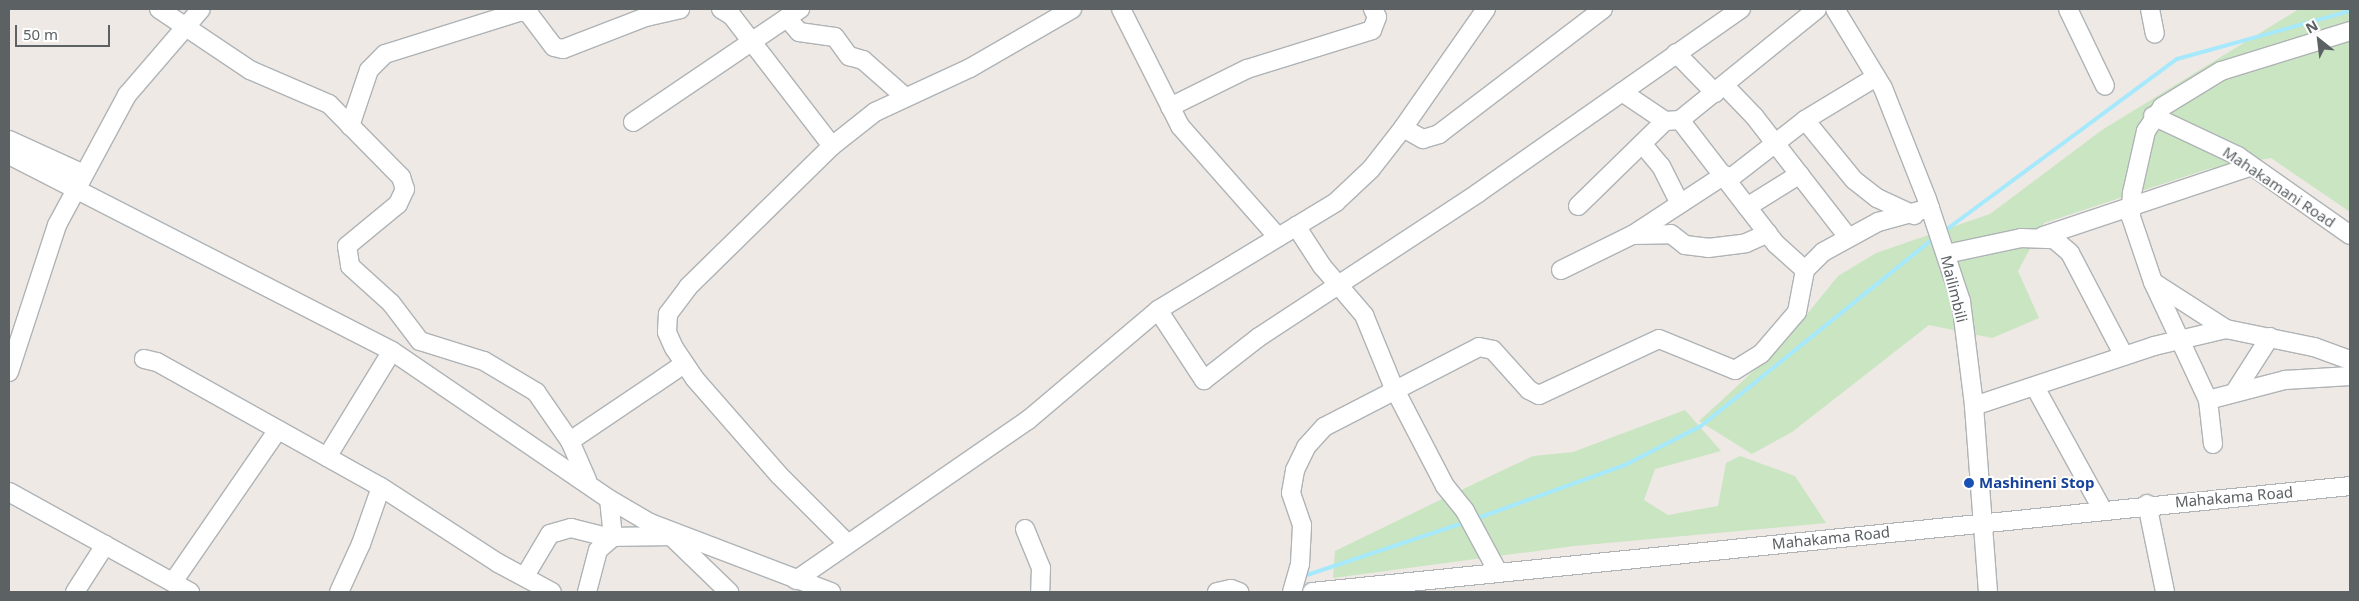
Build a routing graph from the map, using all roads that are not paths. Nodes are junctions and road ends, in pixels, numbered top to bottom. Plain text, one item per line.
1 (159, 9) edge
2 (201, 9) edge
3 (680, 9) edge
4 (721, 9) edge
5 (1072, 9) edge
6 (1121, 9) edge
7 (1373, 9) edge
8 (1486, 9) edge
9 (1603, 9) edge
10 (1741, 9) edge
11 (1816, 9) edge
12 (1835, 9) edge
13 (2068, 9) edge
14 (2150, 9) edge
15 (793, 14) edge
16 (184, 28) junction
17 (2350, 32) edge
18 (2155, 34) dead end
19 (753, 42) junction
20 (1676, 53) junction
21 (1876, 77) junction
22 (2105, 86) dead end
23 (1720, 90) junction
24 (1622, 92) junction
25 (904, 96) junction
26 (1170, 107) junction
27 (2153, 116) junction
28 (1805, 120) junction
29 (1673, 121) junction
30 (634, 122) dead end
31 (350, 126) junction
32 (1403, 128) junction
33 (9, 140) edge
34 (1775, 142) junction
35 (832, 146) junction
36 (1644, 146) junction
37 (9, 155) edge
38 (2252, 166) junction
39 (1800, 174) junction
40 (1726, 178) junction
41 (81, 181) junction
42 (1680, 204) junction
43 (2130, 204) junction
44 (1578, 206) dead end
45 (1747, 207) junction
46 (1931, 210) junction
47 (1911, 214) junction
48 (1296, 226) junction
49 (1768, 233) junction
50 (1632, 235) junction
51 (2350, 235) edge
52 (1847, 236) junction
53 (2042, 236) junction
54 (1278, 237) junction
55 (1945, 251) junction
56 (1561, 270) dead end
57 (1805, 270) junction
58 (2153, 282) junction
59 (1339, 287) junction
60 (1158, 310) junction
61 (2226, 329) junction
62 (2270, 337) junction
63 (2180, 340) junction
64 (392, 350) junction
65 (2124, 356) junction
66 (144, 360) dead end
67 (2350, 360) edge
68 (684, 364) junction
69 (9, 372) edge
70 (2350, 376) edge
71 (2035, 387) junction
72 (1394, 388) junction
73 (2236, 390) junction
74 (2208, 400) junction
75 (1974, 406) junction
76 (278, 430) junction
77 (570, 441) junction
78 (2213, 444) dead end
79 (327, 457) junction
80 (587, 481) junction
81 (2350, 486) edge
82 (380, 487) junction
83 (9, 492) edge
84 (608, 499) junction
85 (2147, 504) junction
86 (2102, 509) junction
87 (1984, 523) junction
88 (1025, 529) dead end
89 (671, 536) junction
90 (691, 536) junction
91 (613, 537) junction
92 (847, 544) junction
93 (105, 545) junction
94 (1498, 572) junction
95 (525, 576) junction
96 (796, 580) junction
97 (172, 582) junction
98 (1384, 588) edge
99 (1314, 591) edge
100 (75, 592) edge
101 (190, 592) edge
102 (338, 592) edge
103 (552, 592) edge
104 (587, 592) edge
105 (729, 592) edge
106 (831, 592) edge
107 (1040, 592) edge
108 (1217, 592) edge
109 (1239, 592) edge
110 (1292, 592) edge
111 (1296, 592) edge
112 (1988, 592) edge
113 (2165, 592) edge

1 - 16 street
2 - 16 street
3 - 31 street
4 - 19 street
5 - 25 street
6 - 26 street
7 - 26 street
8 - 32 street
9 - 32 street
10 - 20 street
11 - 23 street
12 - 21 street, Mailimbili
13 - 22 street
14 - 18 street
15 - 19 street
15 - 25 street
16 - 31 street
16 - 41 street
17 - 27 street
19 - 30 street
19 - 35 street
20 - 23 street
20 - 24 street
21 - 28 street
21 - 46 street, Mailimbili
23 - 29 street
23 - 34 street
24 - 29 street
24 - 59 street
25 - 35 street
26 - 54 street
27 - 38 street, Mahakamani Road
27 - 43 street
28 - 34 street
28 - 47 street
29 - 36 street
29 - 40 street
31 - 77 street
32 - 48 street
33 - 41 street
34 - 39 street
34 - 40 street
35 - 68 street
36 - 42 street
36 - 44 street
37 - 41 street
38 - 43 street
38 - 51 street, Mahakamani Road
39 - 45 street
39 - 52 street
40 - 42 street
40 - 45 street
41 - 64 street
41 - 69 street
42 - 50 street
43 - 53 street
43 - 58 street
45 - 49 street
46 - 47 street
46 - 55 street, Mailimbili
47 - 52 street
48 - 54 street
48 - 59 street
49 - 50 street
49 - 57 street
50 - 56 street
52 - 57 street
53 - 55 street
53 - 65 street
54 - 60 street
55 - 75 street, Mailimbili
57 - 72 street
58 - 61 street
58 - 63 street
59 - 60 street
59 - 72 street
60 - 92 street
61 - 62 street
61 - 63 street
62 - 67 street
62 - 73 street
63 - 65 street
63 - 74 street
64 - 79 street
64 - 80 street
65 - 71 street
66 - 76 street
68 - 77 street
68 - 92 street
70 - 73 street
71 - 75 street
71 - 86 street
72 - 94 street
72 - 110 street
73 - 74 street
74 - 78 street
75 - 87 street, Mailimbili
76 - 79 street
76 - 97 street
77 - 80 street
79 - 82 street
80 - 84 street
81 - 85 street, Mahakama Road
82 - 95 street
82 - 102 street
83 - 93 street
84 - 90 street
84 - 91 street
85 - 86 street, Mahakama Road
85 - 113 street
86 - 87 street, Mahakama Road
87 - 94 street, Mahakama Road
87 - 112 street, Mailimbili
88 - 107 street
89 - 90 street
89 - 91 street
89 - 105 street
90 - 96 street
91 - 95 street
91 - 104 street
92 - 96 street
93 - 97 street
93 - 100 street
94 - 98 street, Mahakama Road
95 - 103 street
96 - 106 street
97 - 101 street
98 - 99 street, Mahakama Road
99 - 111 street, Mahakama Road
108 - 109 street

